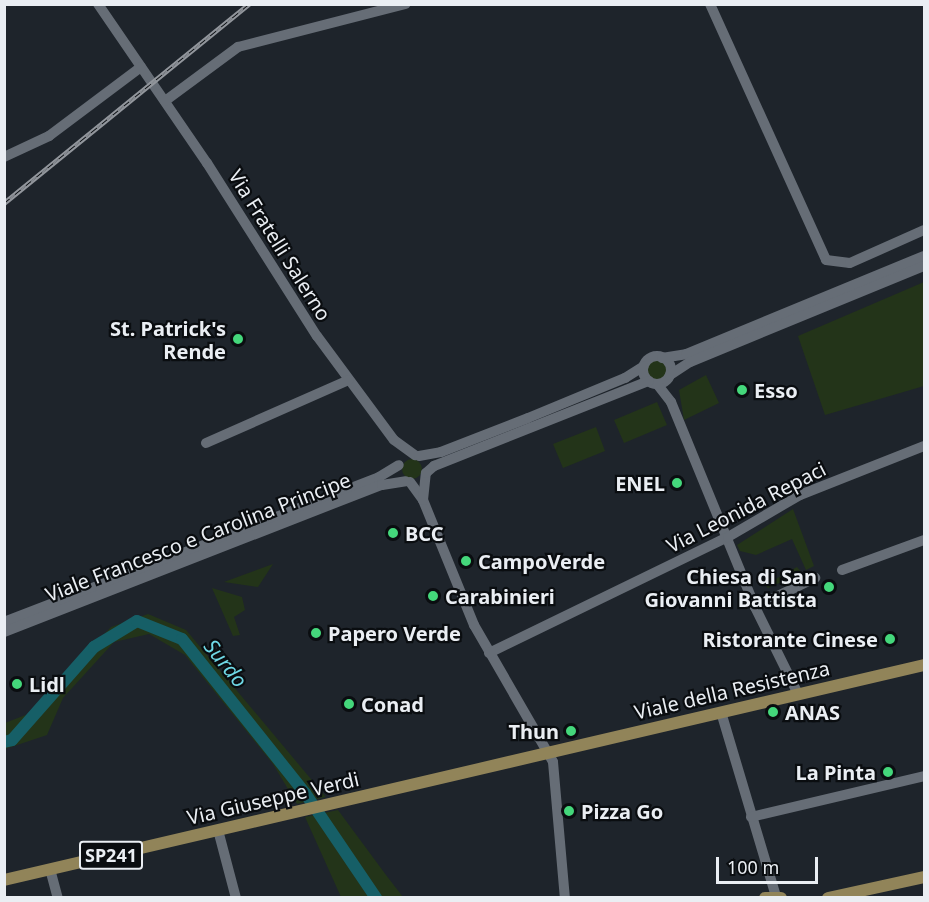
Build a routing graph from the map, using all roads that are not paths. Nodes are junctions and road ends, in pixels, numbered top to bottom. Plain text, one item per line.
1 (98, 4) edge
2 (406, 4) edge
3 (710, 4) edge
4 (141, 67) junction
5 (165, 101) junction
6 (4, 157) edge
7 (924, 230) edge
8 (924, 256) edge
9 (924, 266) edge
10 (662, 358) junction
11 (644, 366) junction
12 (670, 376) junction
13 (349, 380) junction
14 (653, 382) junction
15 (671, 402) junction
16 (394, 440) junction
17 (206, 443) dead end
18 (924, 446) edge
19 (417, 455) junction
20 (400, 463) junction
21 (426, 473) junction
22 (408, 481) junction
23 (423, 500) junction
24 (728, 537) junction
25 (924, 540) edge
26 (842, 570) dead end
27 (815, 578) dead end
28 (755, 607) junction
29 (4, 622) edge
30 (4, 632) edge
31 (489, 652) junction
32 (924, 665) edge
33 (798, 694) junction
34 (721, 712) junction
35 (549, 754) junction
36 (924, 776) edge
37 (752, 817) junction
38 (218, 830) junction
39 (556, 831) junction
40 (50, 870) junction
41 (924, 877) edge
42 (4, 880) edge
43 (58, 897) edge
44 (236, 897) edge
45 (559, 897) edge
46 (565, 897) edge
47 (771, 897) edge
48 (828, 897) edge

1 - 4 street, Via Fratelli Salerno
2 - 5 street
3 - 7 street
4 - 5 street, Via Fratelli Salerno
4 - 6 street
5 - 13 street, Via Fratelli Salerno
8 - 10 street, Viale Francesco e Carolina Principe
9 - 12 street, Viale Francesco e Carolina Principe
10 - 11 street, Viale Francesco e Carolina Principe
10 - 12 street
11 - 14 street
11 - 19 street, Viale Francesco e Carolina Principe
12 - 14 street, Viale Francesco e Carolina Principe
12 - 15 street
13 - 16 street, Via Fratelli Salerno
13 - 17 street
14 - 15 street
14 - 21 street, Viale Francesco e Carolina Principe
15 - 24 street
16 - 19 street, Via Fratelli Salerno
16 - 20 street, Via Fratelli Salerno
18 - 24 street, Via Leonida Repaci
19 - 20 street, Viale Francesco e Carolina Principe
19 - 21 street
20 - 22 street
20 - 29 street, Viale Francesco e Carolina Principe
21 - 22 street, Viale Francesco e Carolina Principe
21 - 23 street
22 - 23 street
22 - 30 street, Viale Francesco e Carolina Principe
23 - 31 street
24 - 28 street
24 - 31 street, Via Leonida Repaci
25 - 26 street
27 - 28 street
28 - 33 street
31 - 35 street
32 - 33 main road, Viale della Resistenza / SP241
33 - 34 main road, Viale della Resistenza / SP241
34 - 35 main road, Viale della Resistenza / SP241
34 - 37 street
35 - 38 main road, Via Giuseppe Verdi / SP241
35 - 39 street
36 - 37 street
37 - 47 street
38 - 40 main road, Via Giuseppe Verdi / SP241
38 - 44 street
39 - 45 street
39 - 46 street
40 - 42 main road, Via Giuseppe Verdi / SP241
40 - 43 street
41 - 48 main road

